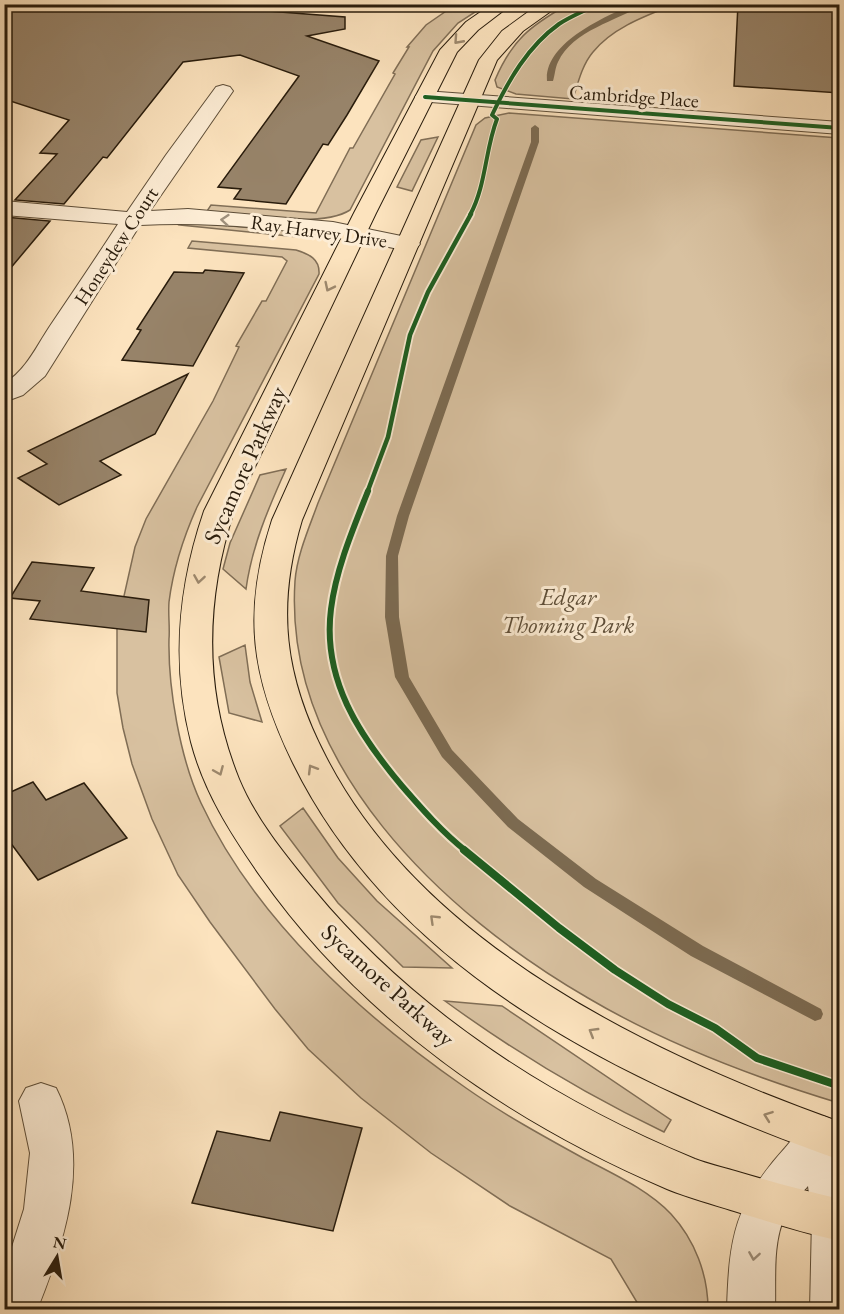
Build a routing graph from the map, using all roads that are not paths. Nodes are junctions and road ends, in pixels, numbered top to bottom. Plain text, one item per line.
1 (504, 4) edge
2 (552, 4) edge
3 (224, 91) dead end
4 (425, 97) junction
5 (471, 101) junction
6 (840, 128) edge
7 (4, 208) edge
8 (134, 219) junction
9 (352, 239) junction
10 (408, 244) junction
11 (4, 394) edge
12 (41, 1101) dead end
13 (832, 1138) edge
14 (769, 1202) junction
15 (837, 1220) edge
16 (13, 1310) edge
17 (751, 1310) edge
18 (834, 1310) edge

1 -> 4 main road, Sycamore Parkway
2 - 5 main road
3 - 8 street, Honeydew Court
4 - 5 street, Cambridge Place
4 - 9 main road, Sycamore Parkway
5 - 6 street, Cambridge Place
5 - 10 main road
7 - 8 street, Ray Harvey Drive
8 - 9 street, Ray Harvey Drive
8 - 11 street, Honeydew Court
9 - 10 street, Ray Harvey Drive
9 -> 14 main road, Sycamore Parkway
13 -> 10 main road
12 - 16 street
13 - 14 street
13 - 15 street
14 - 15 main road, Sycamore Parkway
14 -> 17 street
15 - 18 street

